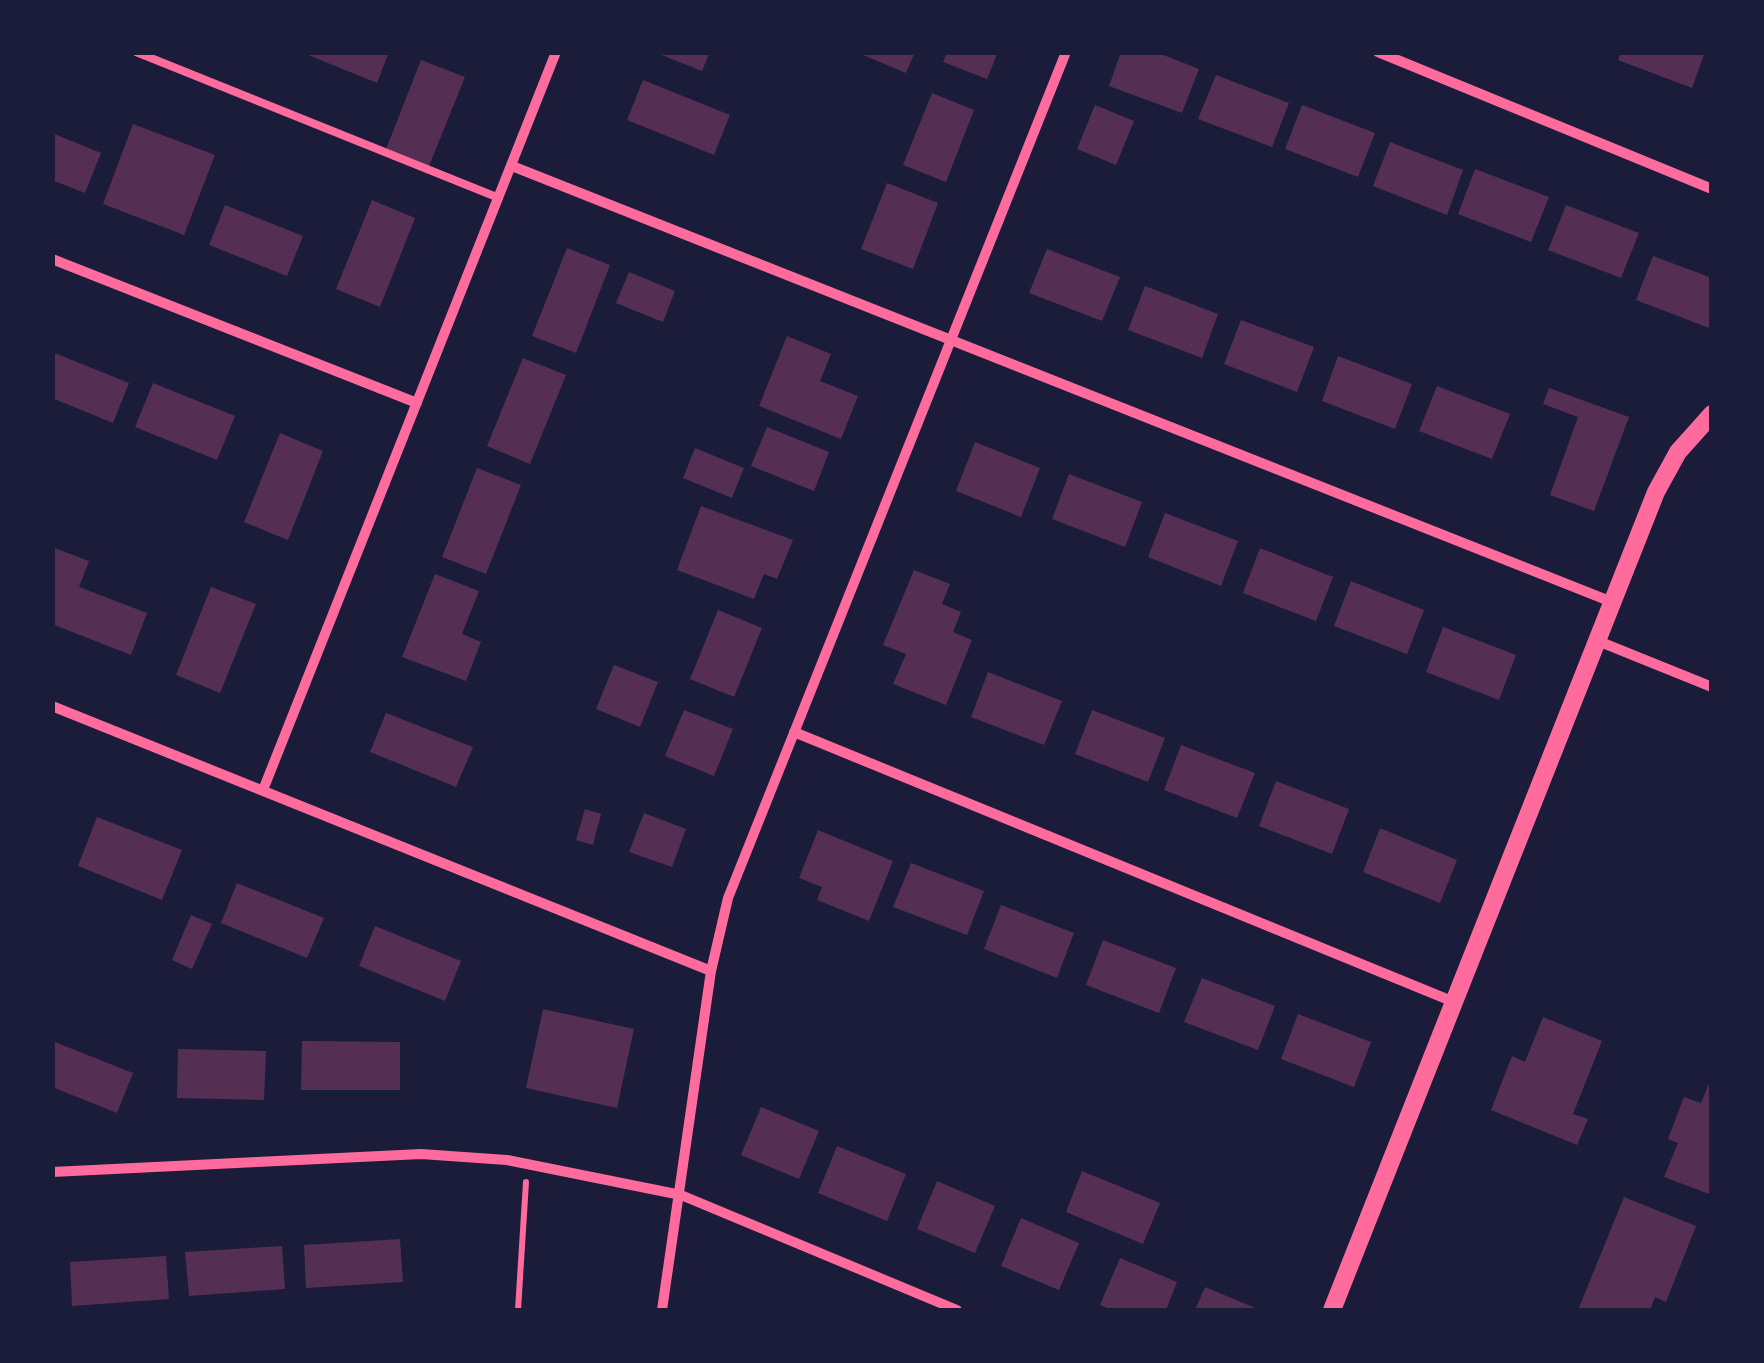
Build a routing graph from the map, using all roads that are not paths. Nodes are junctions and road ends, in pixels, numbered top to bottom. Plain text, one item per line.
1 (136, 52) edge
2 (556, 52) edge
3 (1066, 52) edge
4 (1378, 52) edge
5 (512, 166) junction
6 (1712, 188) edge
7 (499, 198) junction
8 (52, 259) edge
9 (952, 336) junction
10 (417, 402) junction
11 (1712, 414) edge
12 (1612, 602) junction
13 (1598, 641) junction
14 (1712, 687) edge
15 (52, 706) edge
16 (794, 732) junction
17 (263, 790) junction
18 (711, 972) junction
19 (1454, 1002) junction
20 (52, 1172) edge
21 (681, 1195) junction
22 (662, 1310) edge
23 (957, 1310) edge
24 (1332, 1310) edge

1 - 7 lane
2 - 5 street
3 - 9 street
4 - 6 street
5 - 7 street
5 - 9 street
7 - 10 street
8 - 10 street
9 - 12 street
9 - 16 street
10 - 17 street
11 - 12 street
12 - 13 street
13 - 14 street
13 - 19 street
15 - 17 street
16 - 18 street
16 - 19 street
17 - 18 street
18 - 21 street
19 - 24 street
20 - 21 street
21 - 22 street
21 - 23 street

